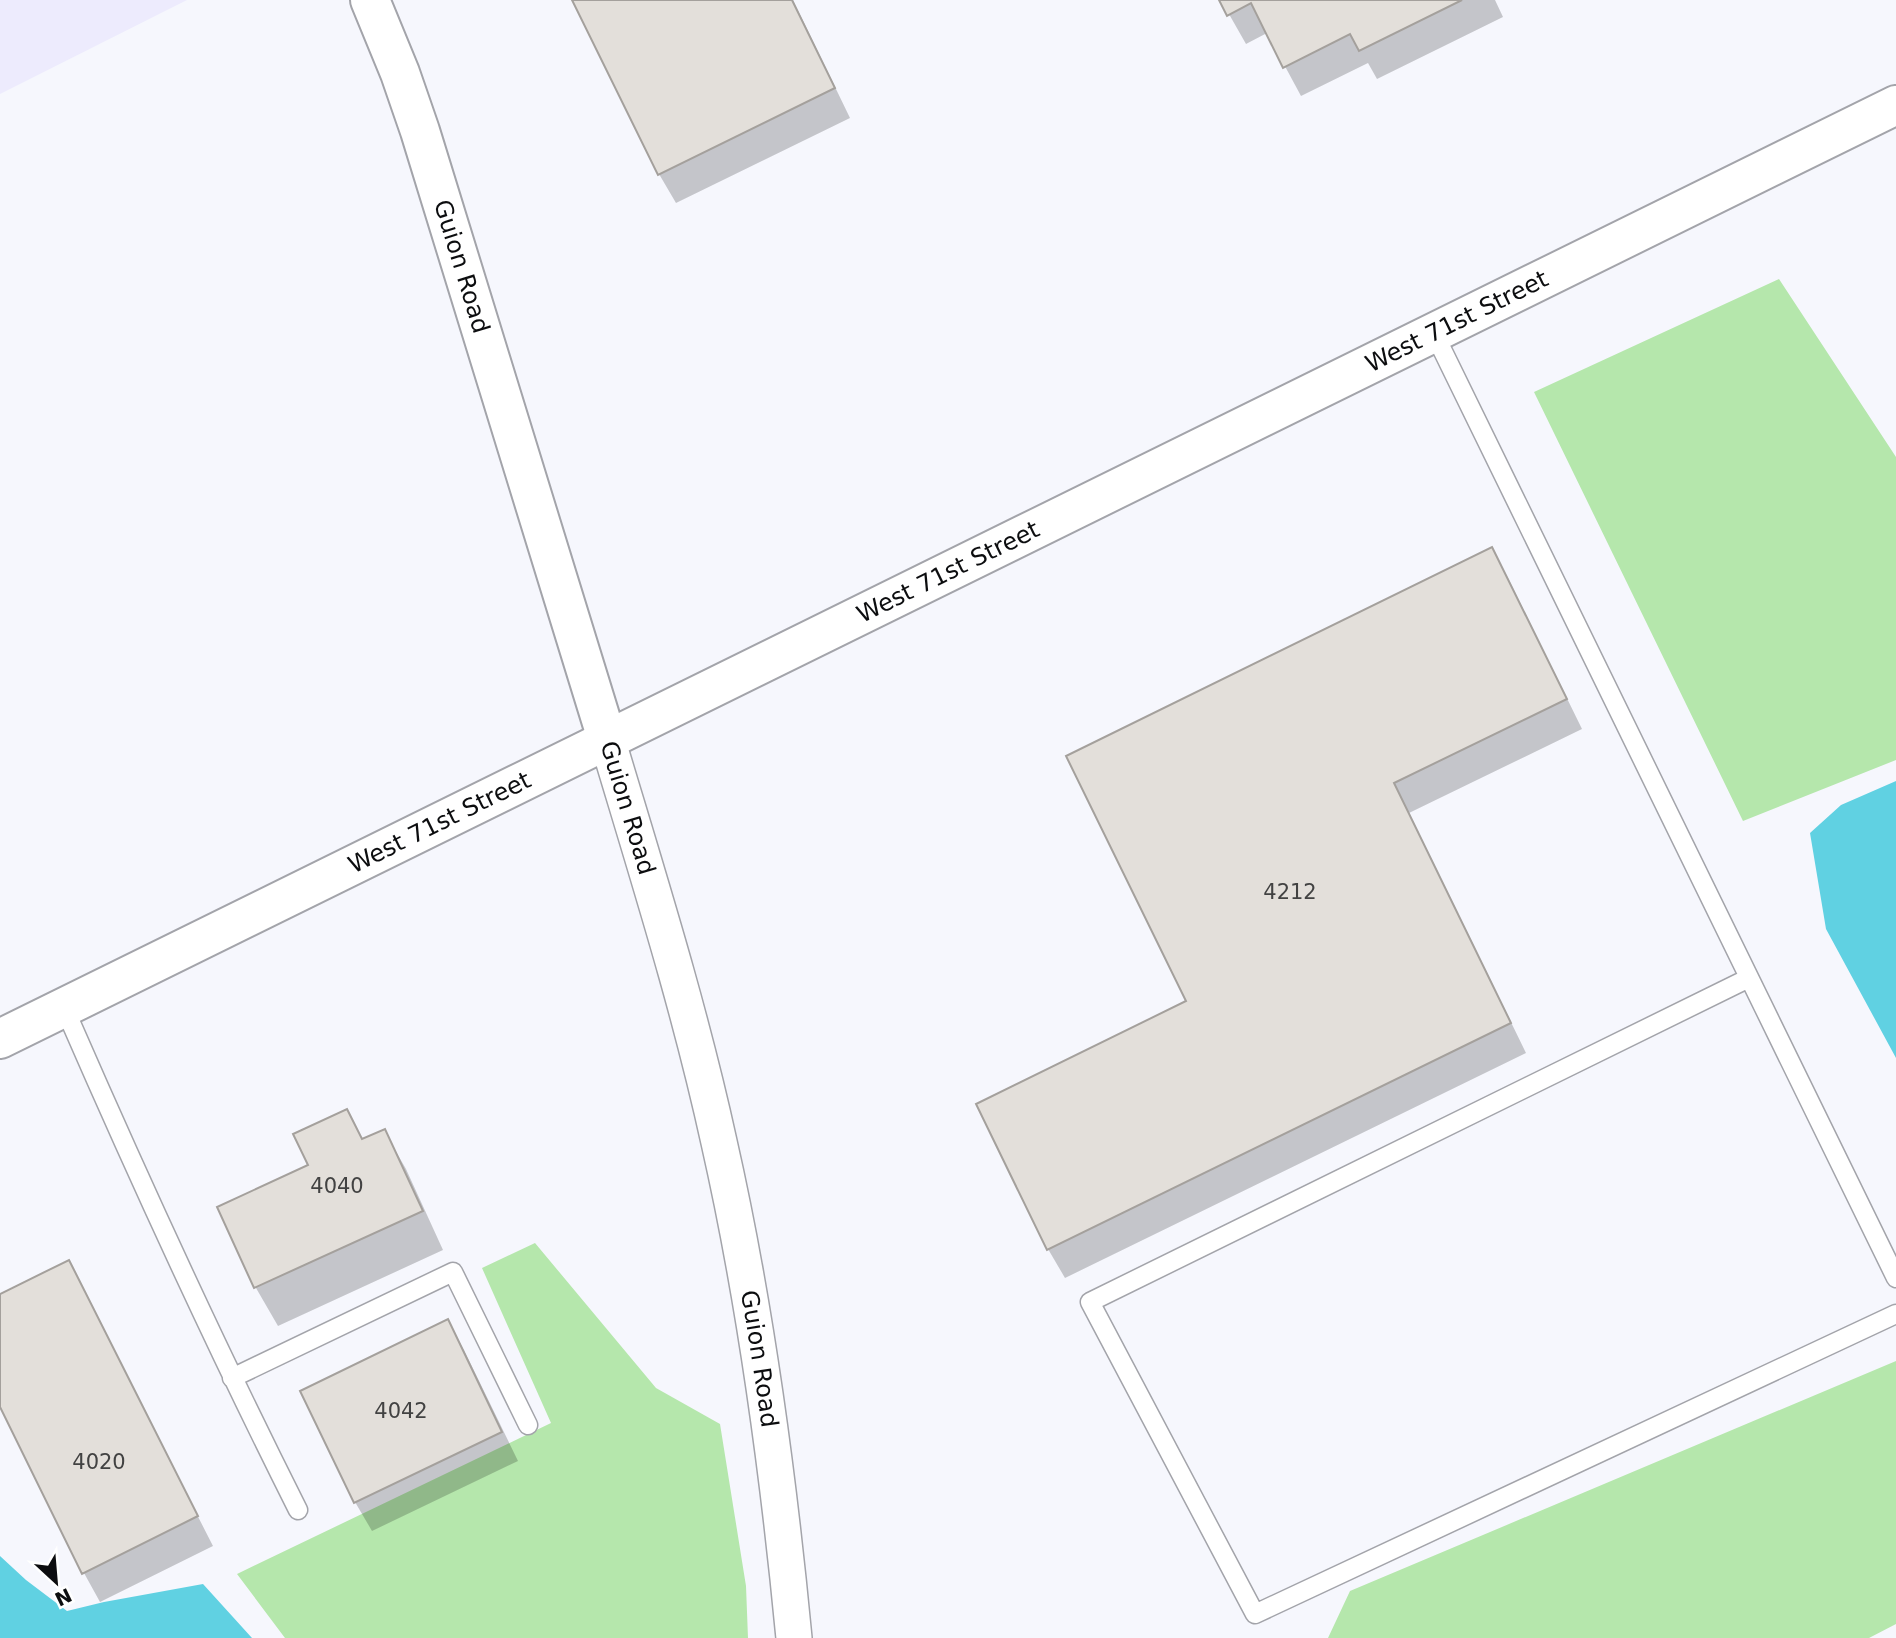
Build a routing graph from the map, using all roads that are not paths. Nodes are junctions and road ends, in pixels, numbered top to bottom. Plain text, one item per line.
1 (370, 0) edge
2 (1896, 105) edge
3 (1434, 333) junction
4 (607, 739) junction
5 (1749, 978) junction
6 (64, 1007) junction
7 (0, 1039) edge
8 (1896, 1278) edge
9 (1896, 1314) edge
10 (232, 1378) junction
11 (528, 1425) dead end
12 (298, 1510) dead end
13 (794, 1638) edge

1 - 4 main road, Guion Road
2 - 3 main road, West 71st Street
3 - 4 main road, West 71st Street
3 - 5 lane
4 - 6 main road, West 71st Street
4 - 13 street, Guion Road
5 - 8 lane
5 - 9 lane
6 - 7 main road, West 71st Street
6 - 10 lane
10 - 11 lane
10 - 12 lane

